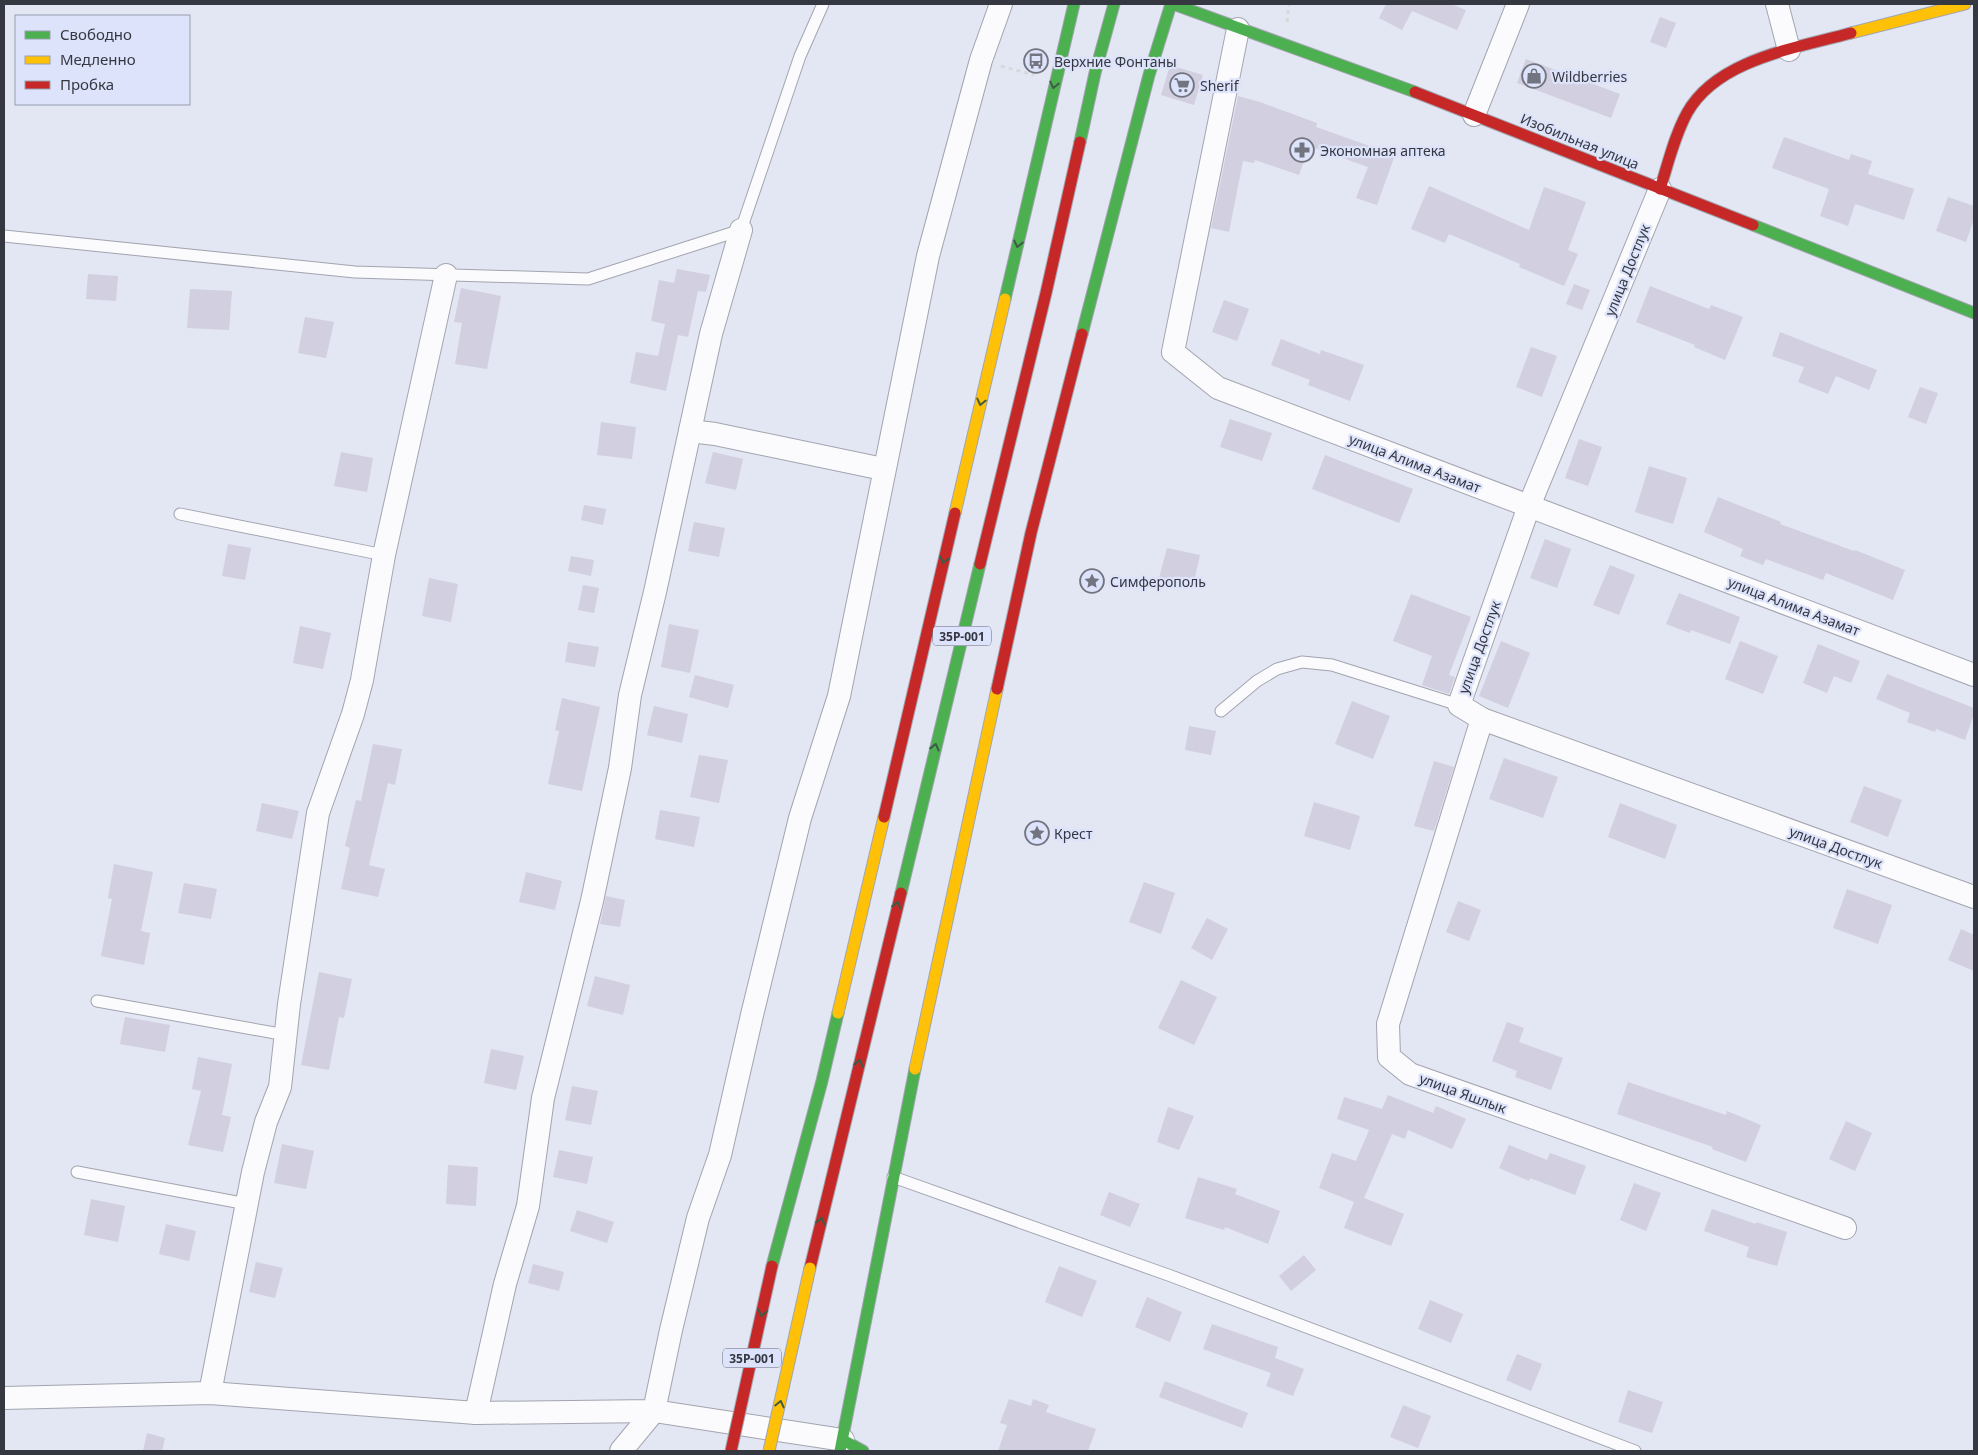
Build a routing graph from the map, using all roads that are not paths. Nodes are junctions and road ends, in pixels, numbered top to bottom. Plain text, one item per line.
1 (822, 4) edge
2 (1001, 4) edge
3 (1074, 4) edge
4 (1114, 4) edge
5 (1172, 4) edge
6 (1205, 4) edge
7 (1518, 4) edge
8 (1777, 4) edge
9 (1965, 4) edge
10 (1916, 9) edge
11 (1197, 25) dead end
12 (1238, 28) junction
13 (1174, 38) dead end
14 (1788, 50) junction
15 (1150, 71) junction
16 (1474, 115) junction
17 (1660, 189) junction
18 (741, 230) junction
19 (4, 236) edge
20 (446, 274) junction
21 (1974, 313) edge
22 (690, 431) junction
23 (883, 469) junction
24 (1529, 506) junction
25 (180, 514) dead end
26 (384, 555) junction
27 (1974, 675) edge
28 (1458, 705) junction
29 (1221, 711) dead end
30 (1482, 719) junction
31 (1974, 897) edge
32 (97, 1001) dead end
33 (286, 1035) junction
34 (78, 1172) dead end
35 (893, 1177) junction
36 (247, 1204) junction
37 (1845, 1228) dead end
38 (210, 1393) junction
39 (4, 1398) edge
40 (654, 1411) junction
41 (476, 1412) junction
42 (842, 1446) edge
43 (625, 1449) edge
44 (732, 1451) edge
45 (769, 1451) edge
46 (863, 1451) edge
47 (1635, 1451) edge

1 - 18 lane
2 - 23 street
3 -> 44 main road, 35Р-001, bridge
45 -> 4 main road, 35Р-001, bridge
5 - 12 main road, Изобильная улица
5 - 15 main road
6 - 12 main road
7 - 16 street
8 - 14 street
9 - 10 main road
10 - 14 main road
11 - 12 main road
12 - 16 main road, Изобильная улица
12 - 24 street, улица Алима Азамат
13 - 15 main road
14 - 17 main road
15 - 35 main road
16 - 17 main road, Изобильная улица
17 - 21 main road, Изобильная улица
17 - 24 street, улица Достлук
18 - 20 lane
18 - 22 street
19 - 20 lane
20 - 26 street
22 - 23 street
22 - 41 street
23 - 40 street
24 - 27 street, улица Алима Азамат
24 - 28 street, улица Достлук
25 - 26 lane
26 - 33 street
28 - 29 lane
28 - 30 street, улица Достлук
30 - 31 street, улица Достлук
30 - 37 street, улица Яшлык
32 - 33 lane
33 - 36 street
34 - 36 lane
35 - 42 main road
35 - 47 lane
36 - 38 street
38 - 39 street
38 - 41 street
40 - 41 street
40 - 42 street
40 - 43 street
42 - 46 main road

